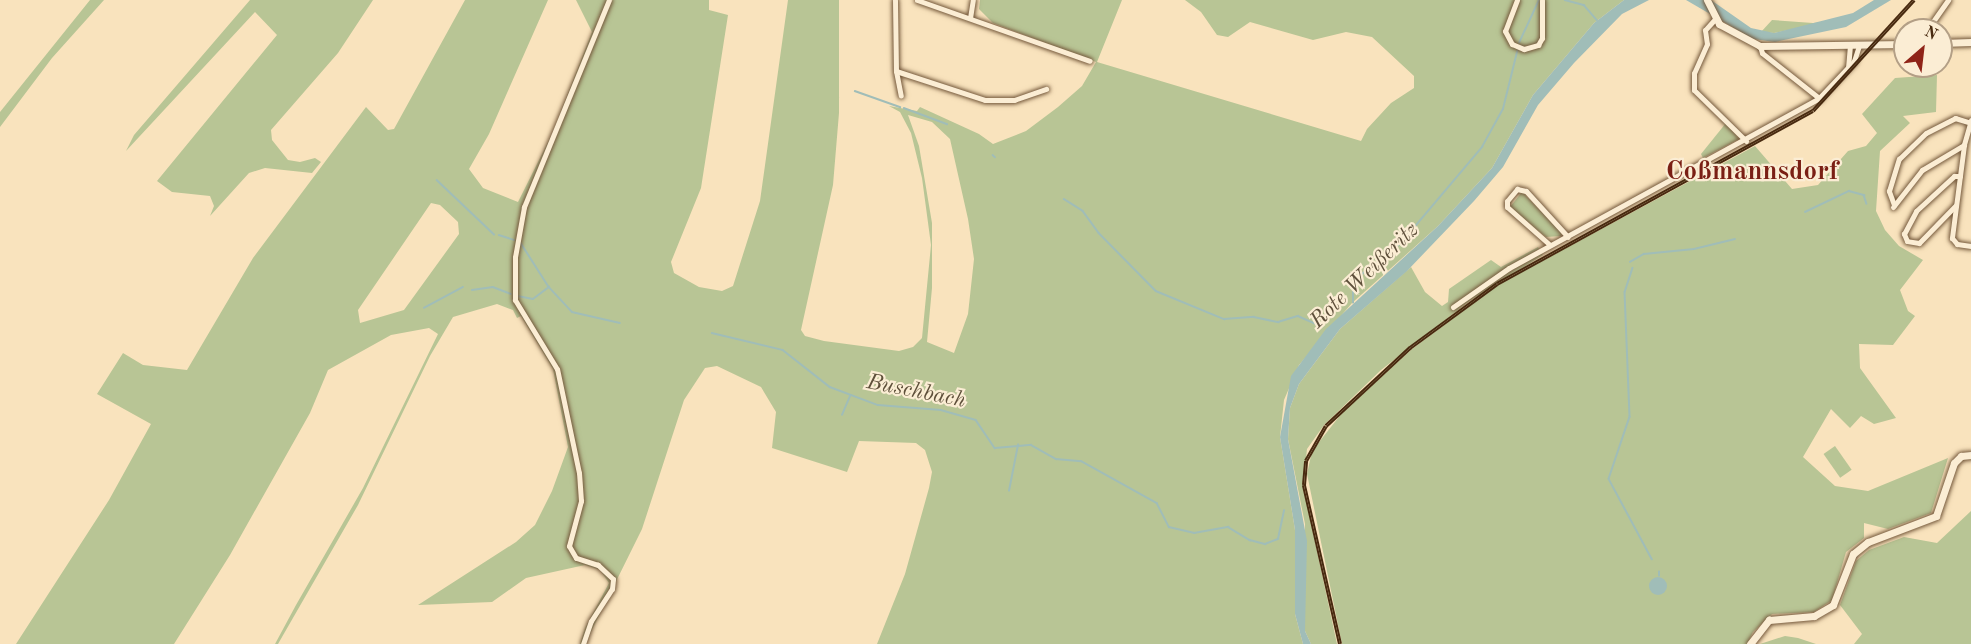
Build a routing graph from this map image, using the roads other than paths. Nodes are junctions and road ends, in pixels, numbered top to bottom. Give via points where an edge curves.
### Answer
1 (609, 0) edge
2 (895, 0) edge
3 (917, 0) edge
4 (973, 0) edge
5 (1517, 0) edge
6 (1542, 0) edge
7 (1707, 0) edge
8 (1948, 0) edge
9 (1713, 16) junction
10 (970, 18) junction
11 (1935, 18) edge
12 (1971, 42) edge
13 (1953, 43) edge
14 (1893, 45) edge
15 (1760, 46) junction
16 (1850, 46) junction
17 (1859, 46) junction
18 (1090, 61) dead end
19 (1847, 69) junction
20 (896, 71) junction
21 (1046, 89) dead end
22 (901, 96) dead end
23 (1819, 98) junction
24 (1970, 121) edge
25 (1746, 141) junction
26 (1964, 145) junction
27 (1960, 176) junction
28 (1956, 205) junction
29 (1568, 237) junction
30 (1551, 245) junction
31 (1971, 246) edge
32 (1453, 307) dead end
33 (1971, 454) edge
34 (583, 644) edge
35 (1750, 644) edge

1 - 34 street via 524,207 516,248 516,300 557,369 579,473 581,501 569,546 576,558 598,565 613,579 612,589 591,621
2 - 20 street
3 - 10 street
4 - 10 street
5 - 6 street via 1506,31 1510,41 1529,49 1542,38
7 - 9 main road
8 - 11 street
9 - 15 main road via 1734,35
9 - 25 street via 1705,30 1707,44 1694,73 1694,90
10 - 18 street
12 - 13 main road
14 - 17 main road
15 - 16 main road
15 - 23 street via 1762,53
16 - 17 main road
16 - 19 street
17 - 19 street
19 - 23 street
20 - 21 street via 985,100 1014,100
20 - 22 street
23 - 25 street
24 - 26 street
24 - 26 street via 1959,117 1926,134 1899,159 1889,191 1893,207 1922,170
25 - 29 street
26 - 27 street
27 - 28 street
27 - 28 street via 1954,176 1916,211 1904,234 1906,241 1919,243
28 - 31 street via 1953,242
29 - 30 street
29 - 30 street via 1526,191 1517,189 1507,207
30 - 32 street
33 - 35 main road via 1954,463 1936,516 1868,542 1852,554 1836,600 1827,609 1809,618 1784,616 1769,620

